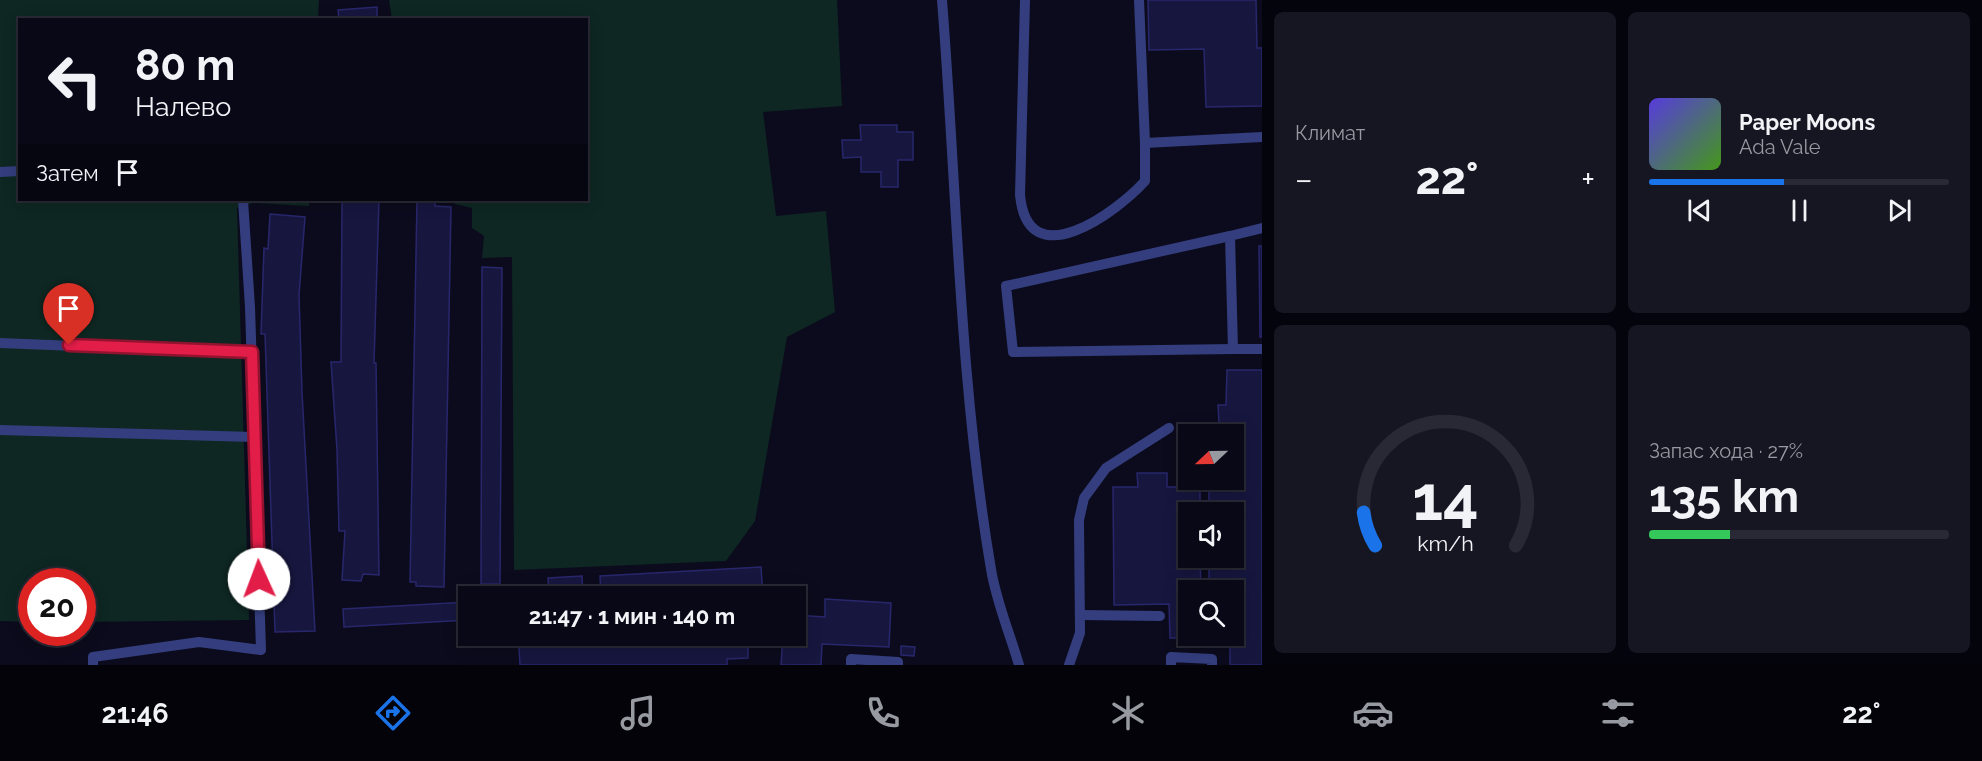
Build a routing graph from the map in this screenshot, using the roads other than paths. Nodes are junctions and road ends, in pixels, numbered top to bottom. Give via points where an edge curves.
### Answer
1 (942, 0) edge
2 (1025, 0) edge
3 (1139, 0) edge
4 (1262, 137) edge
5 (1144, 143) junction
6 (18, 171) edge
7 (0, 172) edge
8 (243, 201) edge
9 (1262, 228) edge
10 (1230, 236) junction
11 (0, 343) edge
12 (1233, 349) junction
13 (1262, 349) edge
14 (252, 352) junction
15 (1169, 428) dead end
16 (0, 430) edge
17 (254, 437) junction
18 (1080, 615) junction
19 (1160, 616) dead end
20 (93, 665) edge
21 (851, 665) edge
22 (898, 665) edge
23 (1019, 665) edge
24 (1069, 665) edge
25 (1171, 665) edge
26 (1212, 665) edge

1 - 23 lane via 973,434 991,572
2 - 5 lane via 1020,195 1026,221 1033,229 1056,236 1100,219 1145,181
3 - 5 lane
4 - 5 lane
6 - 7 lane
8 - 14 lane
9 - 10 lane
10 - 12 lane
10 - 12 lane via 1006,286 1013,352
11 - 14 lane
12 - 13 lane
14 - 17 lane
15 - 18 lane via 1106,468 1084,498 1079,520
16 - 17 lane
17 - 20 lane via 261,650 199,642 93,657
18 - 19 lane
18 - 24 lane via 1080,633
21 - 22 lane via 851,659
25 - 26 lane via 1171,657 1212,660

